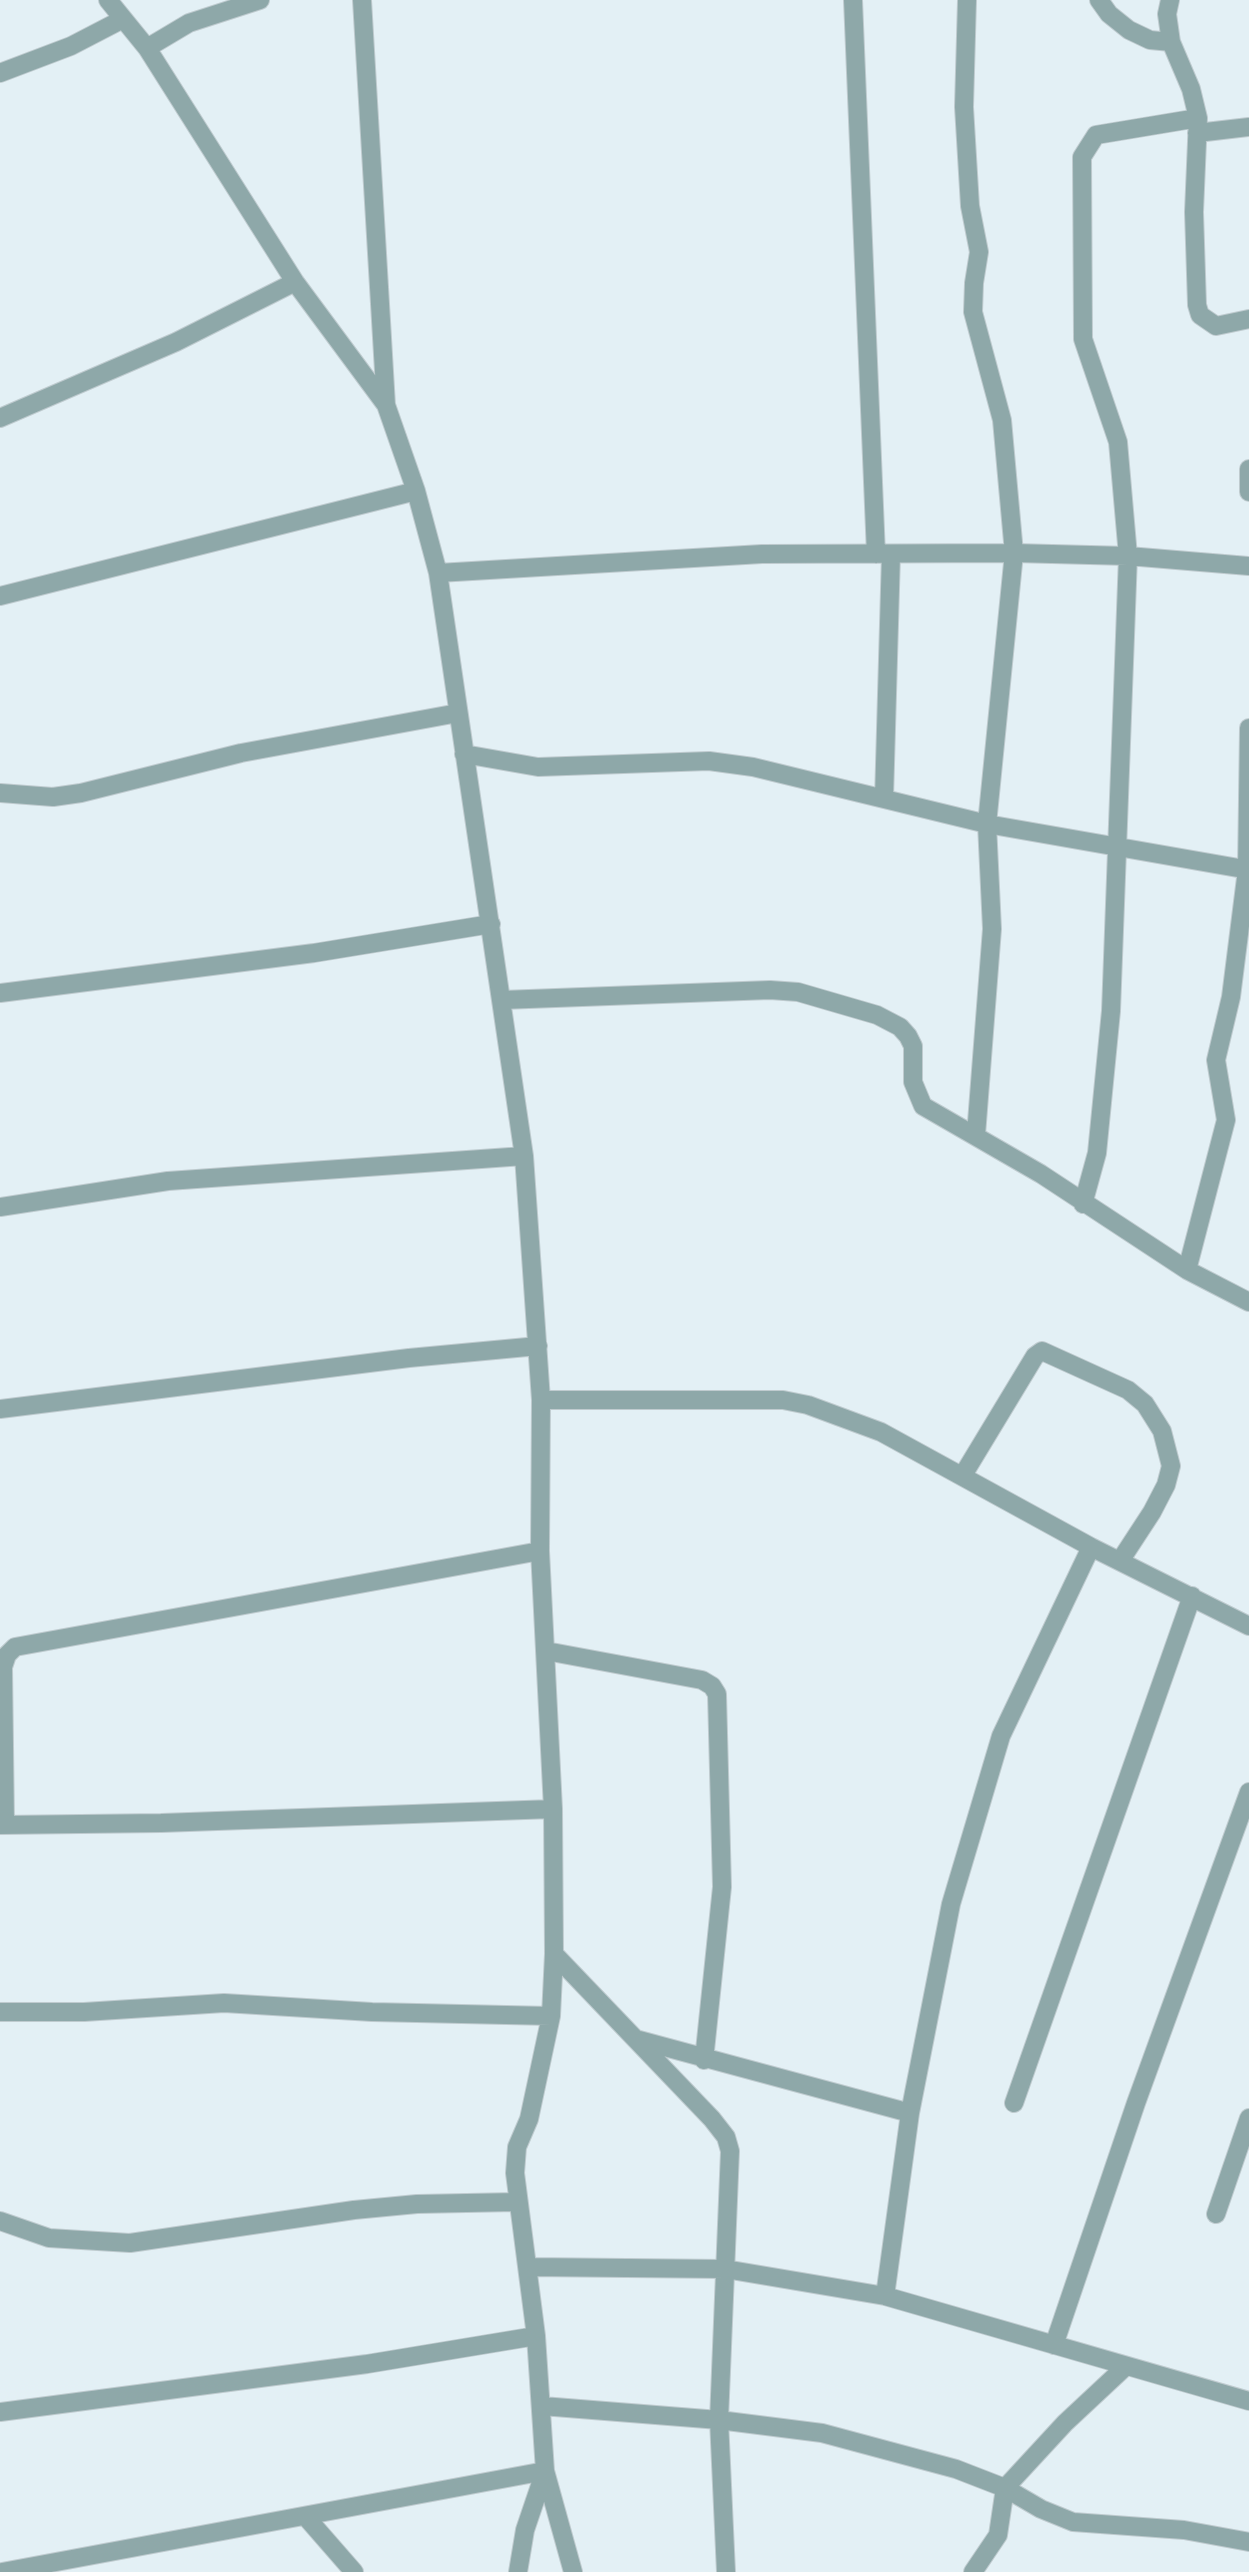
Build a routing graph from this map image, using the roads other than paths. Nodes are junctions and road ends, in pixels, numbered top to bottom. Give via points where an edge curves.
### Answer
1 (108, 0) edge
2 (260, 0) edge
3 (362, 0) edge
4 (853, 0) edge
5 (967, 0) edge
6 (1099, 0) edge
7 (1170, 0) edge
8 (122, 19) junction
9 (1171, 42) junction
10 (147, 48) junction
11 (0, 73) edge
12 (1198, 125) junction
13 (1249, 127) edge
14 (295, 282) junction
15 (1249, 319) edge
16 (386, 405) junction
17 (0, 418) edge
18 (1249, 469) edge
19 (416, 491) junction
20 (1249, 492) edge
21 (1014, 552) junction
22 (884, 554) junction
23 (1128, 556) junction
24 (1249, 566) edge
25 (438, 573) junction
26 (0, 596) edge
27 (458, 713) junction
28 (1249, 728) edge
29 (464, 754) junction
30 (0, 793) edge
31 (884, 799) junction
32 (987, 824) junction
33 (1116, 847) junction
34 (1248, 870) edge
35 (491, 924) junction
36 (0, 993) edge
37 (502, 1000) junction
38 (976, 1135) junction
39 (524, 1156) junction
40 (1083, 1203) junction
41 (0, 1207) edge
42 (1187, 1270) junction
43 (1249, 1302) edge
44 (538, 1346) junction
45 (541, 1400) junction
46 (0, 1409) edge
47 (963, 1475) junction
48 (1091, 1547) junction
49 (540, 1551) junction
50 (1120, 1561) junction
51 (1192, 1596) junction
52 (1249, 1626) edge
53 (545, 1651) junction
54 (1249, 1792) edge
55 (552, 1809) junction
56 (3, 1824) edge
57 (554, 1954) junction
58 (0, 2012) edge
59 (551, 2016) junction
60 (639, 2040) junction
61 (705, 2060) junction
62 (1014, 2103) dead end
63 (910, 2113) junction
64 (1249, 2118) edge
65 (516, 2202) junction
66 (1216, 2214) dead end
67 (0, 2221) edge
68 (528, 2267) junction
69 (725, 2269) junction
70 (884, 2296) junction
71 (536, 2336) junction
72 (1054, 2345) junction
73 (1125, 2367) junction
74 (1249, 2401) edge
75 (542, 2406) junction
76 (0, 2412) edge
77 (719, 2420) junction
78 (545, 2471) junction
79 (1005, 2488) junction
80 (306, 2517) junction
81 (1249, 2542) edge
82 (2, 2572) edge
83 (354, 2572) edge
84 (518, 2572) edge
85 (573, 2572) edge
86 (726, 2572) edge
87 (973, 2572) edge

1 - 8 street
2 - 10 street via 189,23
3 - 16 street
4 - 22 street
5 - 21 street via 964,107 970,206 979,237 973,312 1002,420
6 - 9 street via 1129,30 1150,40
7 - 9 street
8 - 10 street
8 - 11 street via 71,46
9 - 12 street via 1191,89
10 - 14 street
12 - 13 street
12 - 15 street via 1194,212 1200,315 1216,326
12 - 23 street via 1096,135 1082,157 1083,338 1118,442
14 - 16 street
14 - 17 street via 176,341
16 - 19 street
18 - 20 street
19 - 25 street
19 - 26 street
21 - 22 street
21 - 23 street
21 - 32 street
22 - 25 street via 762,554
22 - 31 street
23 - 24 street
23 - 33 street
25 - 27 street
27 - 29 street
27 - 30 street via 241,753 81,793 53,797
28 - 34 street
29 - 31 street via 538,767 709,761 754,767
29 - 35 street
31 - 32 street
32 - 33 street
32 - 38 street via 992,929
33 - 34 street
33 - 40 street via 1103,1099 1097,1153
34 - 42 street via 1231,997 1216,1060 1226,1120
35 - 36 street via 301,955
35 - 37 street
37 - 38 street via 770,990 853,1006 900,1027 913,1046 913,1082 923,1107
37 - 39 street
38 - 40 street
39 - 41 street via 168,1181
39 - 44 street
40 - 42 street
42 - 43 street
44 - 45 street
44 - 46 street
45 - 47 street via 783,1400 881,1432
45 - 49 street
47 - 48 street
47 - 50 street via 1042,1351 1128,1390 1145,1404 1162,1431 1171,1466 1152,1512
48 - 50 street
48 - 63 street via 1002,1736 979,1804 951,1904
49 - 53 street
49 - 56 street via 15,1647 4,1667
50 - 51 street
51 - 52 street
51 - 62 street
53 - 55 street
53 - 61 street via 702,1680 717,1694 722,1887
54 - 72 street
55 - 56 street
55 - 57 street
57 - 59 street
57 - 60 street
58 - 59 street via 224,2003
59 - 65 street via 529,2119 517,2147
60 - 61 street
60 - 69 street via 726,2137 731,2164
61 - 63 street
63 - 70 street
64 - 66 street
65 - 67 street via 354,2210 130,2242 49,2238
65 - 68 street
68 - 69 street
68 - 71 street
69 - 70 street
69 - 77 street
70 - 72 street
71 - 75 street
71 - 76 street via 367,2364
72 - 73 street
73 - 74 street
73 - 79 street
75 - 77 street
75 - 78 street
77 - 79 street via 855,2440
77 - 86 street
78 - 80 street
78 - 84 street via 525,2530
78 - 85 street
79 - 81 street via 1073,2522 1184,2530
79 - 87 street via 998,2535
80 - 82 street
80 - 83 street

